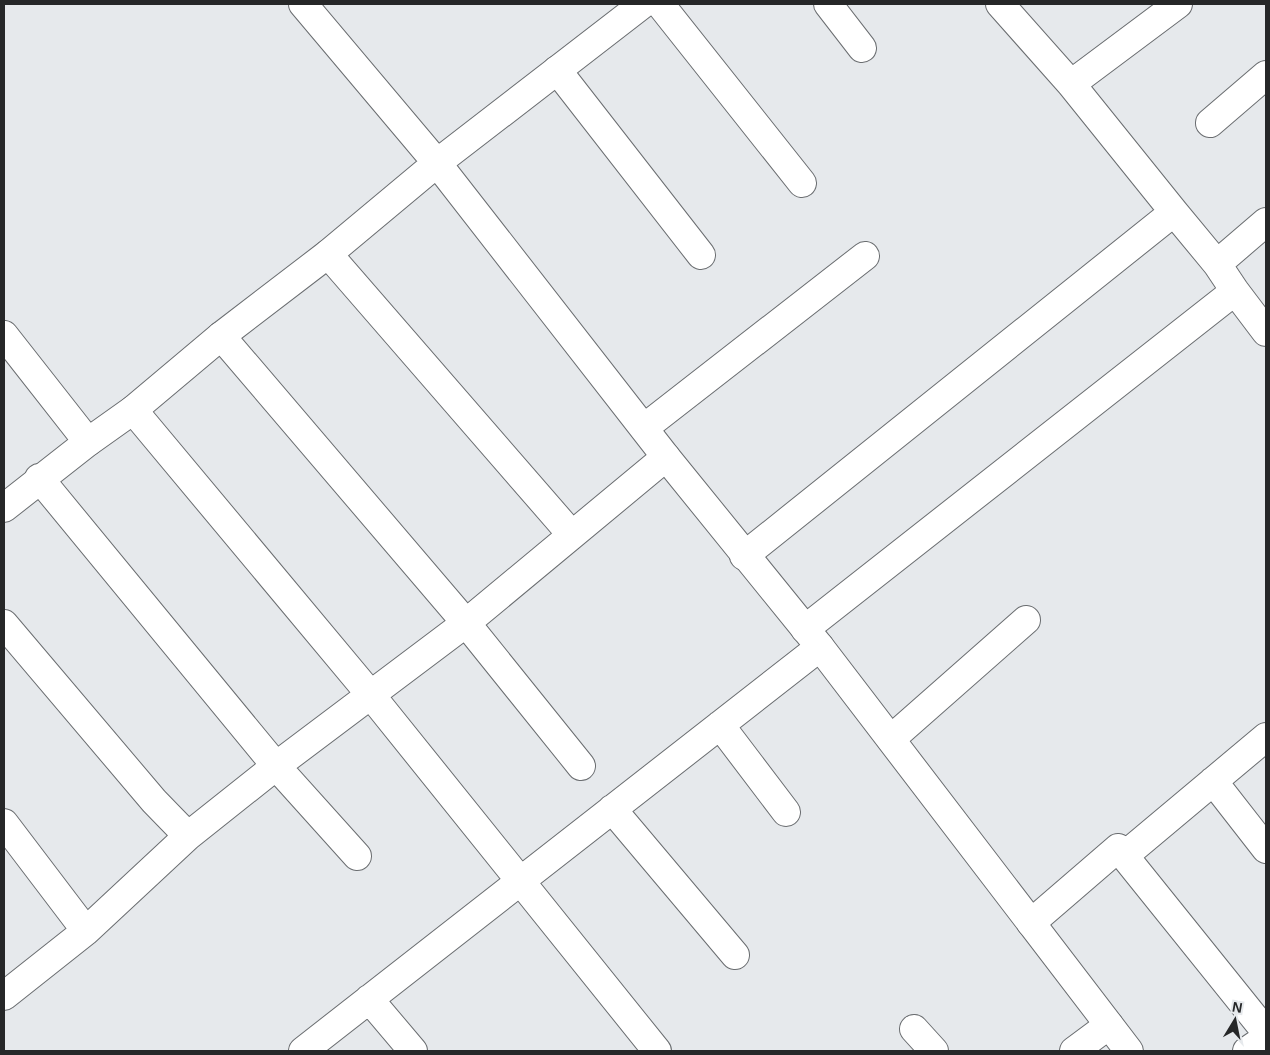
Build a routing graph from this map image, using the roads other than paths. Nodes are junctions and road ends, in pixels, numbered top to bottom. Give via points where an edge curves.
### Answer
1 (304, 4) edge
2 (643, 4) edge
3 (660, 4) edge
4 (828, 4) edge
5 (1000, 4) edge
6 (1178, 4) edge
7 (862, 48) dead end
8 (557, 70) junction
9 (1266, 75) edge
10 (1071, 84) junction
11 (1210, 123) dead end
12 (437, 163) junction
13 (802, 183) dead end
14 (1174, 212) junction
15 (1266, 222) edge
16 (328, 254) junction
17 (701, 255) dead end
18 (865, 256) dead end
19 (1217, 264) junction
20 (1235, 292) junction
21 (1266, 332) edge
22 (4, 335) edge
23 (221, 336) junction
24 (133, 410) junction
25 (644, 428) junction
26 (88, 442) junction
27 (666, 457) junction
28 (39, 478) junction
29 (4, 508) edge
30 (572, 535) junction
31 (744, 556) junction
32 (1026, 620) dead end
33 (466, 623) junction
34 (4, 624) edge
35 (813, 638) junction
36 (370, 694) junction
37 (720, 726) junction
38 (1266, 737) edge
39 (891, 739) junction
40 (276, 766) junction
41 (581, 766) dead end
42 (1213, 781) junction
43 (612, 809) junction
44 (786, 812) dead end
45 (4, 823) edge
46 (188, 836) junction
47 (1266, 849) edge
48 (356, 856) dead end
49 (1124, 856) junction
50 (521, 880) junction
51 (1031, 924) junction
52 (86, 931) junction
53 (736, 955) dead end
54 (4, 996) edge
55 (369, 999) junction
56 (1109, 1024) junction
57 (914, 1029) dead end
58 (1266, 1032) edge
59 (1266, 1038) edge
60 (303, 1051) edge
61 (413, 1051) edge
62 (657, 1051) edge
63 (934, 1051) edge
64 (1074, 1051) edge
65 (1129, 1051) edge
66 (1247, 1051) edge

1 - 12 street
2 - 8 street
3 - 13 street
4 - 7 street
5 - 10 street
6 - 10 street
8 - 12 street
8 - 17 street
9 - 11 street
10 - 14 street
12 - 16 street
12 - 25 street
14 - 19 street
14 - 31 street
15 - 19 street
16 - 23 street
16 - 30 street
18 - 25 street
19 - 20 street
20 - 21 street
20 - 35 street
22 - 26 street
23 - 24 street
23 - 33 street
24 - 26 street
24 - 36 street
25 - 27 street
26 - 28 street
27 - 30 street
27 - 31 street
28 - 29 street
28 - 40 street
30 - 33 street
31 - 35 street
32 - 39 street
33 - 36 street
33 - 41 street
34 - 46 street via 154,801
35 - 37 street
35 - 39 street
36 - 40 street
36 - 50 street
37 - 43 street
37 - 44 street
38 - 42 street
39 - 51 street
40 - 46 street
40 - 48 street
42 - 47 street
42 - 49 street
43 - 50 street
43 - 53 street
45 - 52 street
46 - 52 street
49 - 51 street via 1118,848
49 - 58 street
50 - 55 street
50 - 62 street
51 - 56 street
52 - 54 street
55 - 60 street
55 - 61 street
56 - 64 street
56 - 65 street
57 - 63 street
59 - 66 street

